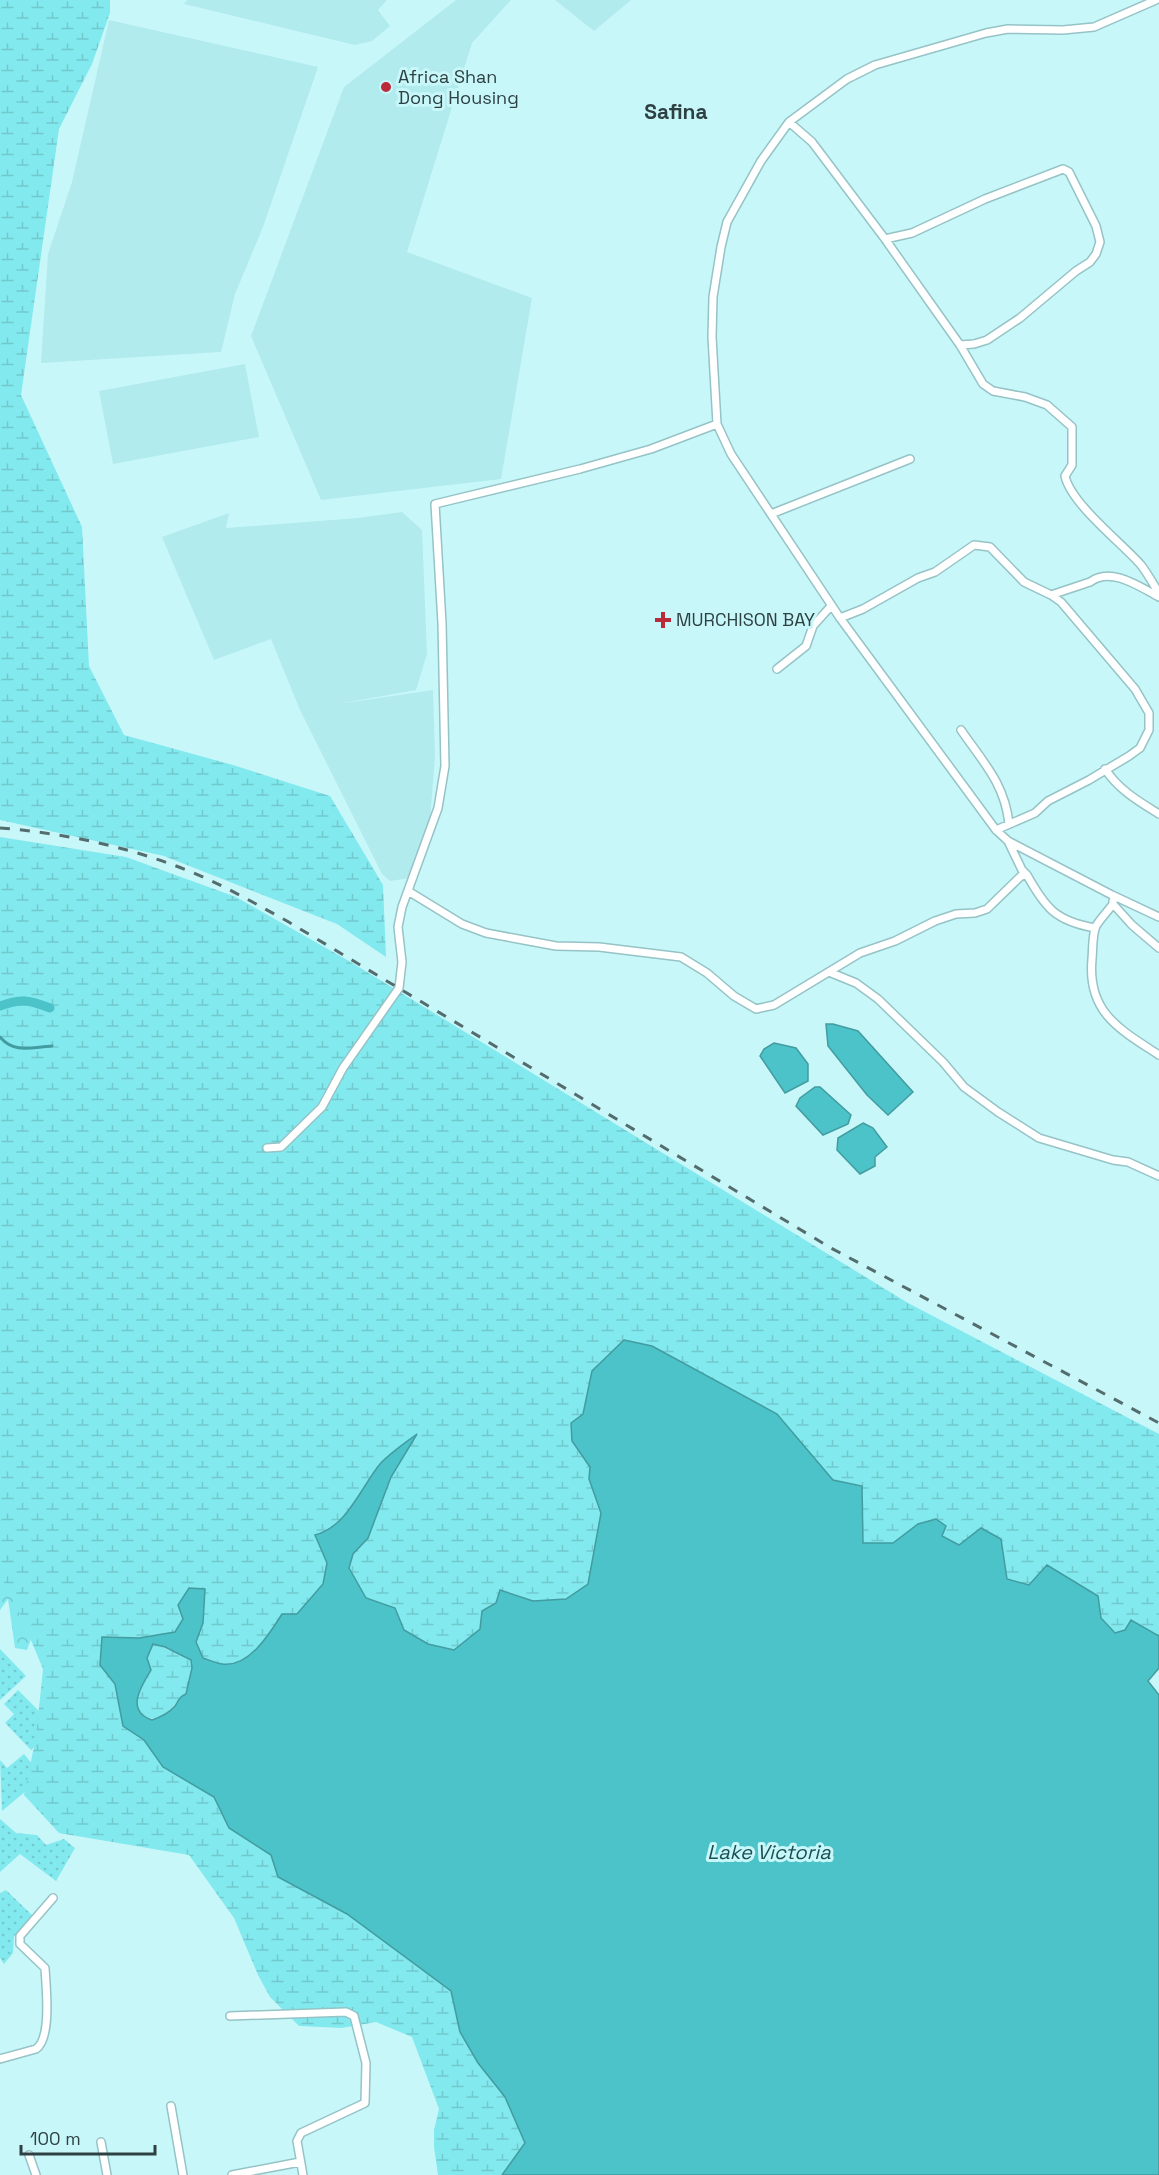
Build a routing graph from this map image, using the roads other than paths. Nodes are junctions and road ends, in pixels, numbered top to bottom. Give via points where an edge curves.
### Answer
1 (1156, 0) edge
2 (789, 122) junction
3 (885, 239) junction
4 (960, 345) junction
5 (717, 424) junction
6 (910, 459) dead end
7 (771, 514) junction
8 (1051, 595) junction
9 (1159, 595) edge
10 (831, 606) junction
11 (840, 618) junction
12 (777, 669) dead end
13 (961, 730) dead end
14 (1105, 769) junction
15 (1159, 814) edge
16 (1009, 824) junction
17 (996, 830) junction
18 (1008, 841) junction
19 (1027, 875) junction
20 (408, 891) junction
21 (1112, 895) junction
22 (1113, 904) junction
23 (1159, 916) edge
24 (1095, 928) junction
25 (1157, 945) edge
26 (829, 972) junction
27 (1159, 1055) edge
28 (267, 1148) dead end
29 (1159, 1176) edge
30 (53, 1898) dead end
31 (230, 2016) dead end
32 (0, 2059) edge
33 (171, 2106) dead end
34 (101, 2142) dead end
35 (29, 2155) dead end
36 (300, 2162) junction
37 (36, 2175) edge
38 (107, 2175) edge
39 (183, 2175) edge
40 (232, 2175) edge
41 (303, 2175) edge

1 - 2 street via 1094,27 986,33 875,65 847,79
2 - 3 street via 812,142
2 - 5 street via 761,161 727,222 721,247 712,337
3 - 4 street
3 - 4 street via 912,233 1063,169 1069,172 1096,226 1100,242 1096,254 1020,318 987,340
4 - 9 street via 986,388 1047,405 1072,427 1072,465 1065,476 1068,487 1140,564
5 - 7 street via 734,462
5 - 20 street via 651,449 435,504 445,766 438,808
6 - 7 street
7 - 10 street
8 - 9 street via 1095,578 1118,576
8 - 11 street via 1024,582 990,547 974,545 936,572
8 - 14 street via 1125,675 1149,713 1149,730 1140,748
10 - 11 street
10 - 12 street via 813,626 806,646
11 - 17 street
13 - 16 street via 999,785 1007,804
14 - 15 street via 1115,784
14 - 16 street via 1048,801 1035,813
16 - 17 street
17 - 18 street
18 - 19 street
18 - 21 street
19 - 24 street via 1051,910 1074,924
19 - 26 street via 987,909 936,921 860,953
20 - 26 street via 462,924 486,933 556,946 681,957 756,1009 774,1005
20 - 28 street via 398,927 402,962 399,988 343,1068 322,1107 281,1147
21 - 22 street
21 - 23 street
22 - 24 street
22 - 25 street
24 - 27 street via 1091,980 1096,1000 1108,1017
26 - 29 street via 856,983 878,999 964,1087 1038,1138 1128,1162
30 - 32 street via 19,1940 45,1968 46,2035 36,2049
31 - 36 street via 346,2012 354,2016 366,2063 365,2103 301,2133 297,2141
33 - 39 street
34 - 38 street
35 - 37 street
36 - 40 street
36 - 41 street

